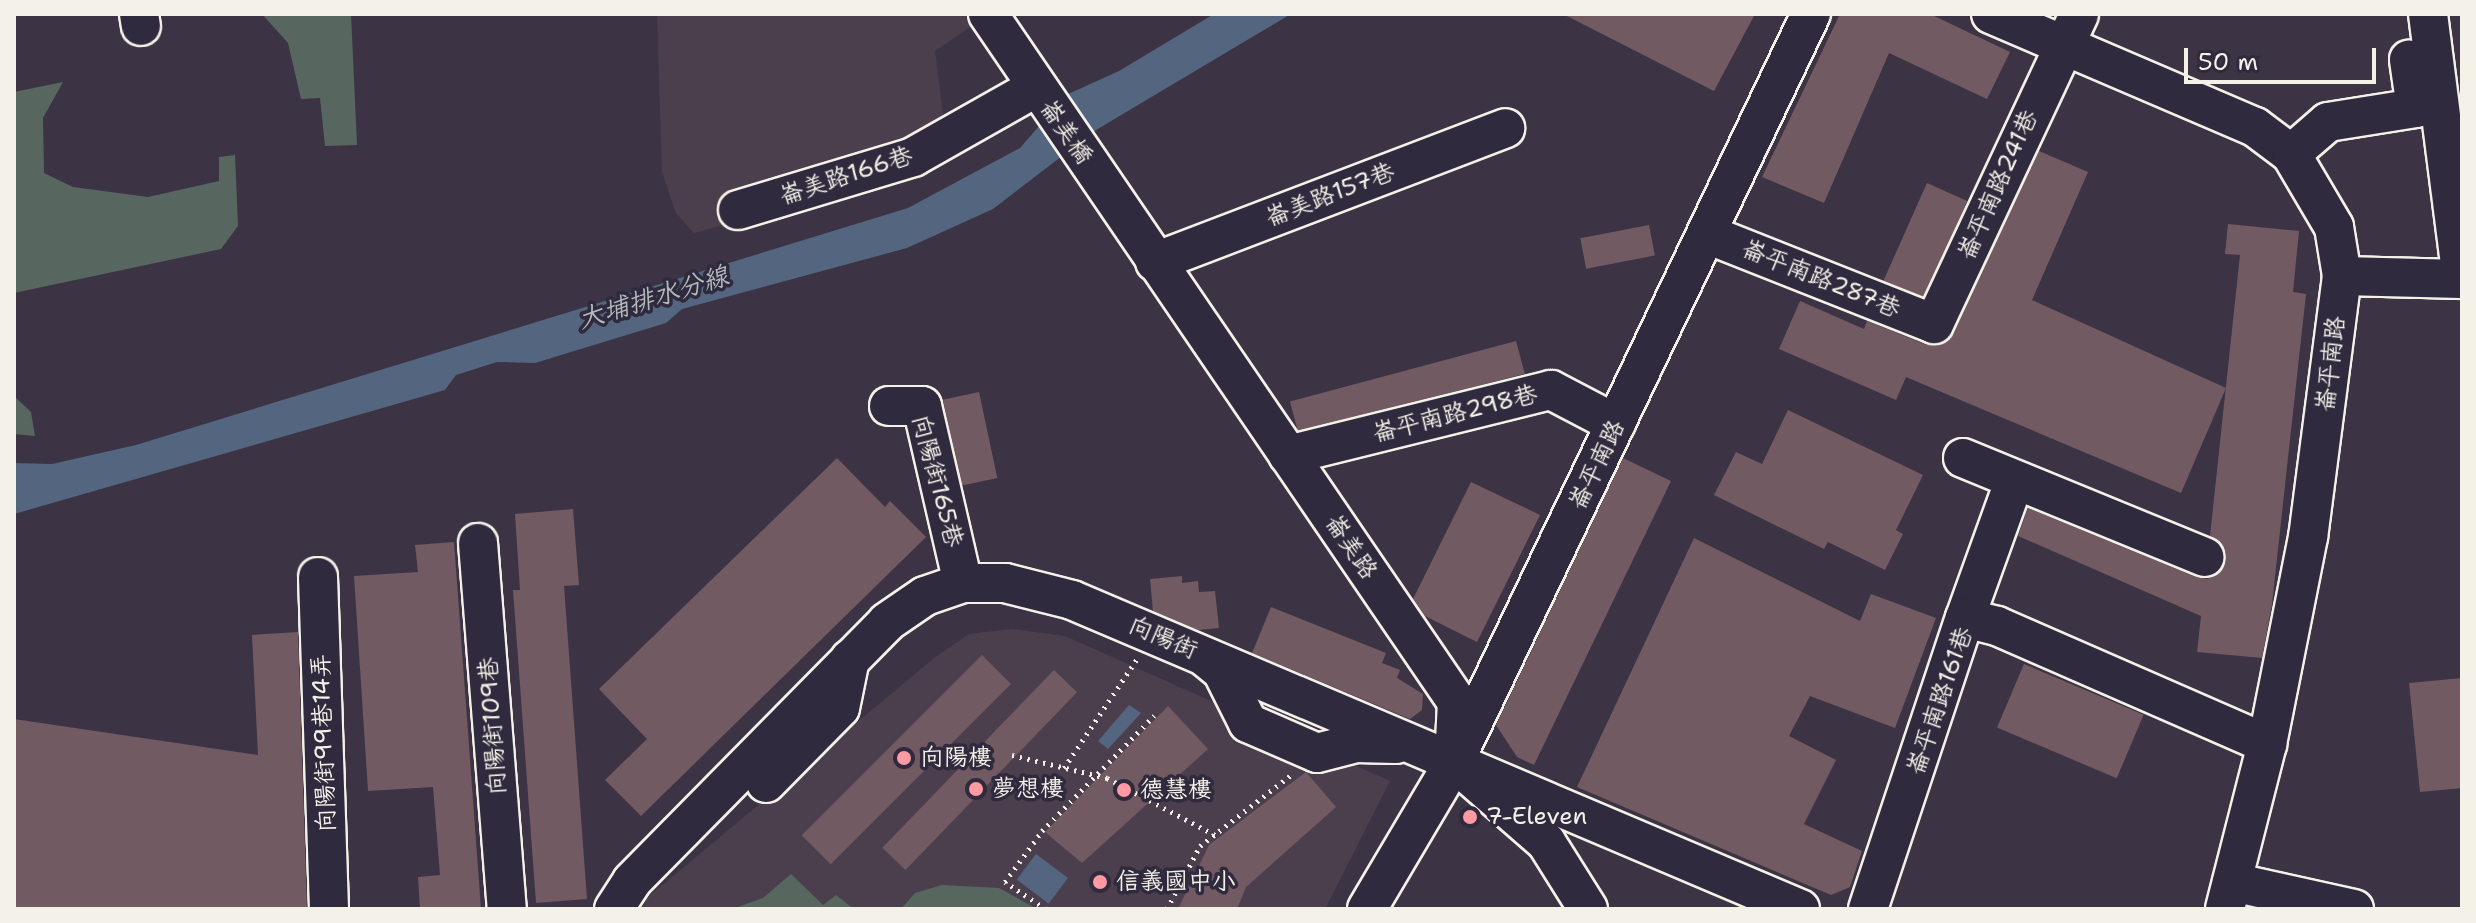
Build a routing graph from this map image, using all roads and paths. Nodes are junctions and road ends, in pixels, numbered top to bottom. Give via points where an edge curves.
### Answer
1 (988, 14) edge
2 (1811, 14) edge
3 (1991, 14) edge
4 (2402, 14) edge
5 (2428, 14) edge
6 (2070, 30) edge
7 (1035, 88) junction
8 (1505, 128) dead end
9 (2291, 154) junction
10 (1096, 177) joint
11 (738, 210) dead end
12 (1707, 234) junction
13 (1155, 262) junction
14 (2342, 276) junction
15 (2462, 279) edge
16 (1934, 324) joint
17 (889, 406) dead end
18 (1616, 424) junction
19 (1288, 455) junction
20 (1963, 458) dead end
21 (2014, 482) junction
22 (478, 543) dead end
23 (2204, 557) dead end
24 (318, 577) dead end
25 (963, 583) junction
26 (1965, 618) junction
27 (1134, 665) dead end
28 (1154, 716) dead end
29 (2267, 744) junction
30 (1012, 755) dead end
31 (1454, 762) junction
32 (1064, 768) junction
33 (1291, 775) dead end
34 (1103, 778) junction
35 (1215, 835) junction
36 (2229, 896) edge
37 (329, 909) edge
38 (507, 909) edge
39 (614, 909) edge
40 (1046, 909) edge
41 (1167, 909) edge
42 (1367, 909) edge
43 (1588, 909) edge
44 (1800, 909) edge
45 (1868, 909) edge
46 (2354, 909) edge

1 - 7 street
2 - 12 street, 崙平南路
3 - 6 street, 崙平南路
4 - 9 street via 2416,108 2328,122
5 - 15 street
6 - 9 street, 崙平南路 via 2255,127
6 - 16 street, 崙平南路241巷
7 - 10 street, 崙美橋
7 - 11 street, 崙美路166巷 via 913,157
8 - 13 street, 崙美路157巷
9 - 14 street, 崙平南路 via 2334,227
10 - 13 street, 崙美路
12 - 16 street, 崙平南路287巷
12 - 18 street, 崙平南路
13 - 19 street, 崙美路
14 - 15 street
14 - 29 street, 崙平南路 via 2308,537
17 - 25 street, 向陽街165巷 via 922,406
18 - 19 street, 崙平南路298巷 via 1551,390
18 - 31 street, 崙平南路
19 - 31 street, 崙美路 via 1457,702
20 - 21 street
21 - 23 street
21 - 26 street
22 - 38 street, 向陽街109巷
24 - 37 street, 向陽街99巷14弄
25 - 31 street, 向陽街 via 1005,583 1072,600
25 - 39 street, 向陽街 via 925,596 887,622 632,881
26 - 29 street, 崙平南路161巷 via 1997,626
26 - 45 street, 崙平南路161巷
27 - 32 path
28 - 34 path
29 - 36 street, 崙平南路
30 - 32 path
31 - 42 street, 崙平南路
31 - 43 street via 1546,842
31 - 44 street, 向陽街
32 - 34 path
33 - 35 path
34 - 35 path
34 - 40 path via 1042,831 1005,882
35 - 41 path via 1200,846
36 - 46 street

